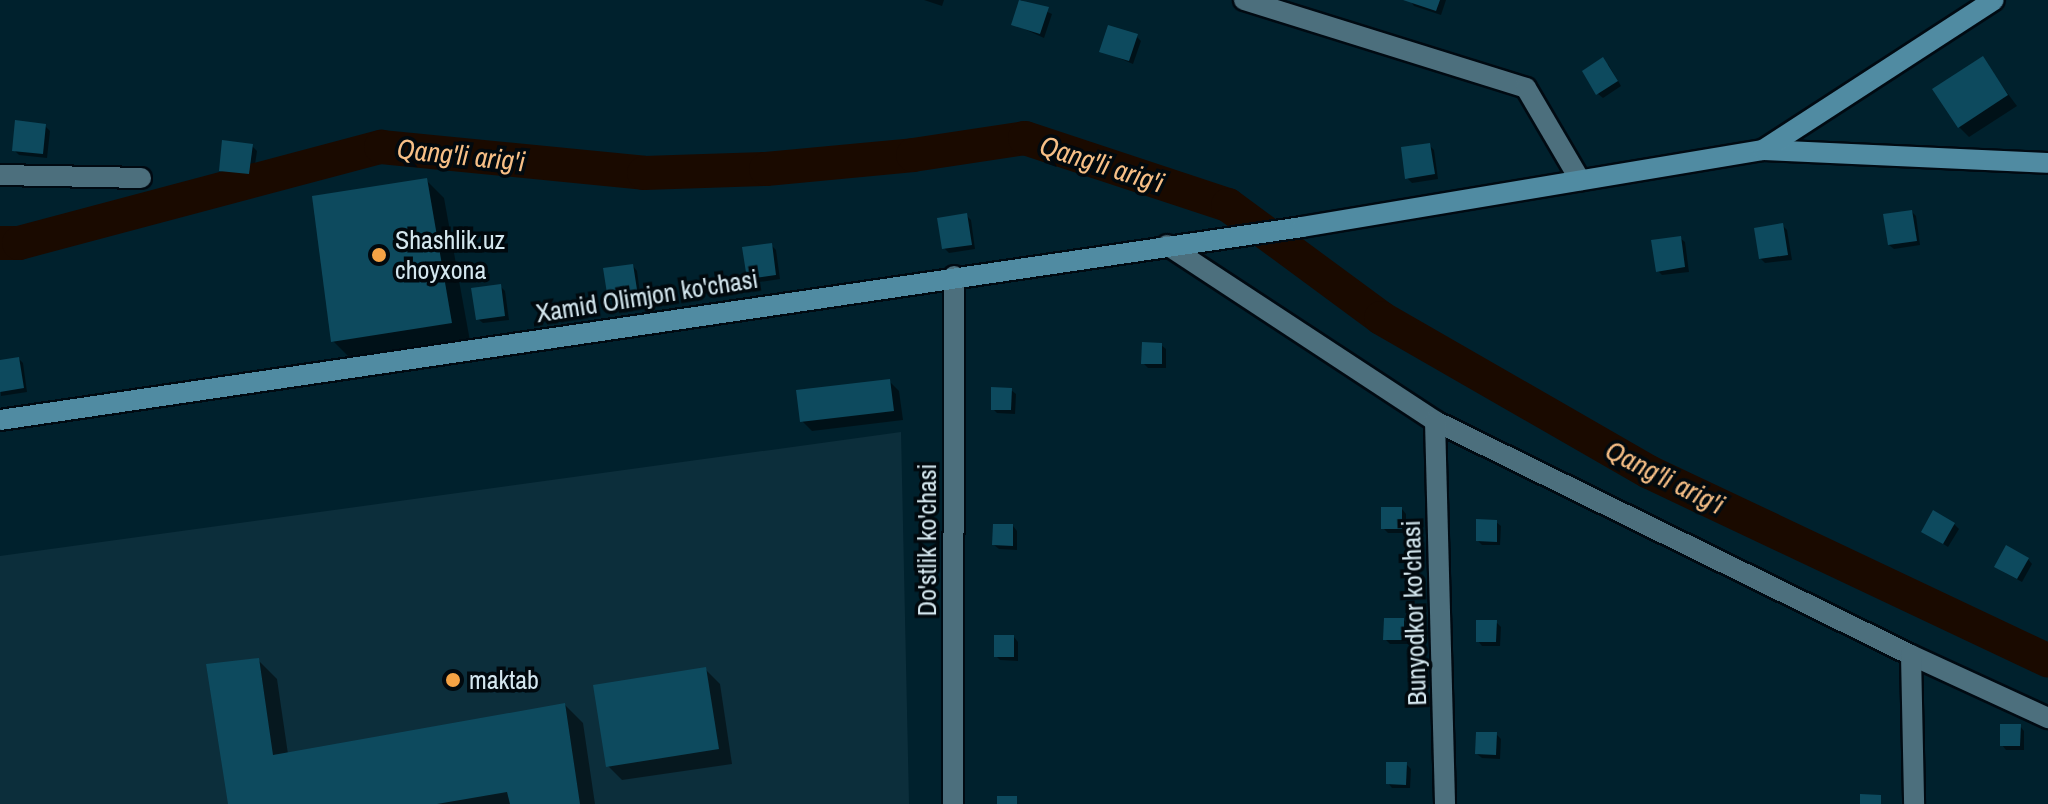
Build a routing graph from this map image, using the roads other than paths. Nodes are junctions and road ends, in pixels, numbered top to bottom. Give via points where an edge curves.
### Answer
1 (1244, 0) edge
2 (1992, 1) edge
3 (1763, 150) junction
4 (2048, 163) edge
5 (0, 175) edge
6 (141, 178) dead end
7 (1580, 180) junction
8 (1167, 245) junction
9 (954, 276) junction
10 (0, 420) edge
11 (1435, 421) junction
12 (1911, 655) junction
13 (2048, 718) edge
14 (953, 804) edge
15 (1445, 804) edge
16 (1914, 804) edge

1 - 7 street via 1526,88
2 - 3 main road
3 - 4 main road
3 - 7 main road
5 - 6 street
7 - 8 main road, Xamid Olimjon ko'chasi
8 - 9 main road, Xamid Olimjon ko'chasi
8 - 11 street
9 - 10 main road, Xamid Olimjon ko'chasi
9 - 14 street, Do'stlik ko'chasi
11 - 12 street
11 - 15 street, Bunyodkor ko'chasi
12 - 13 street
12 - 16 street

